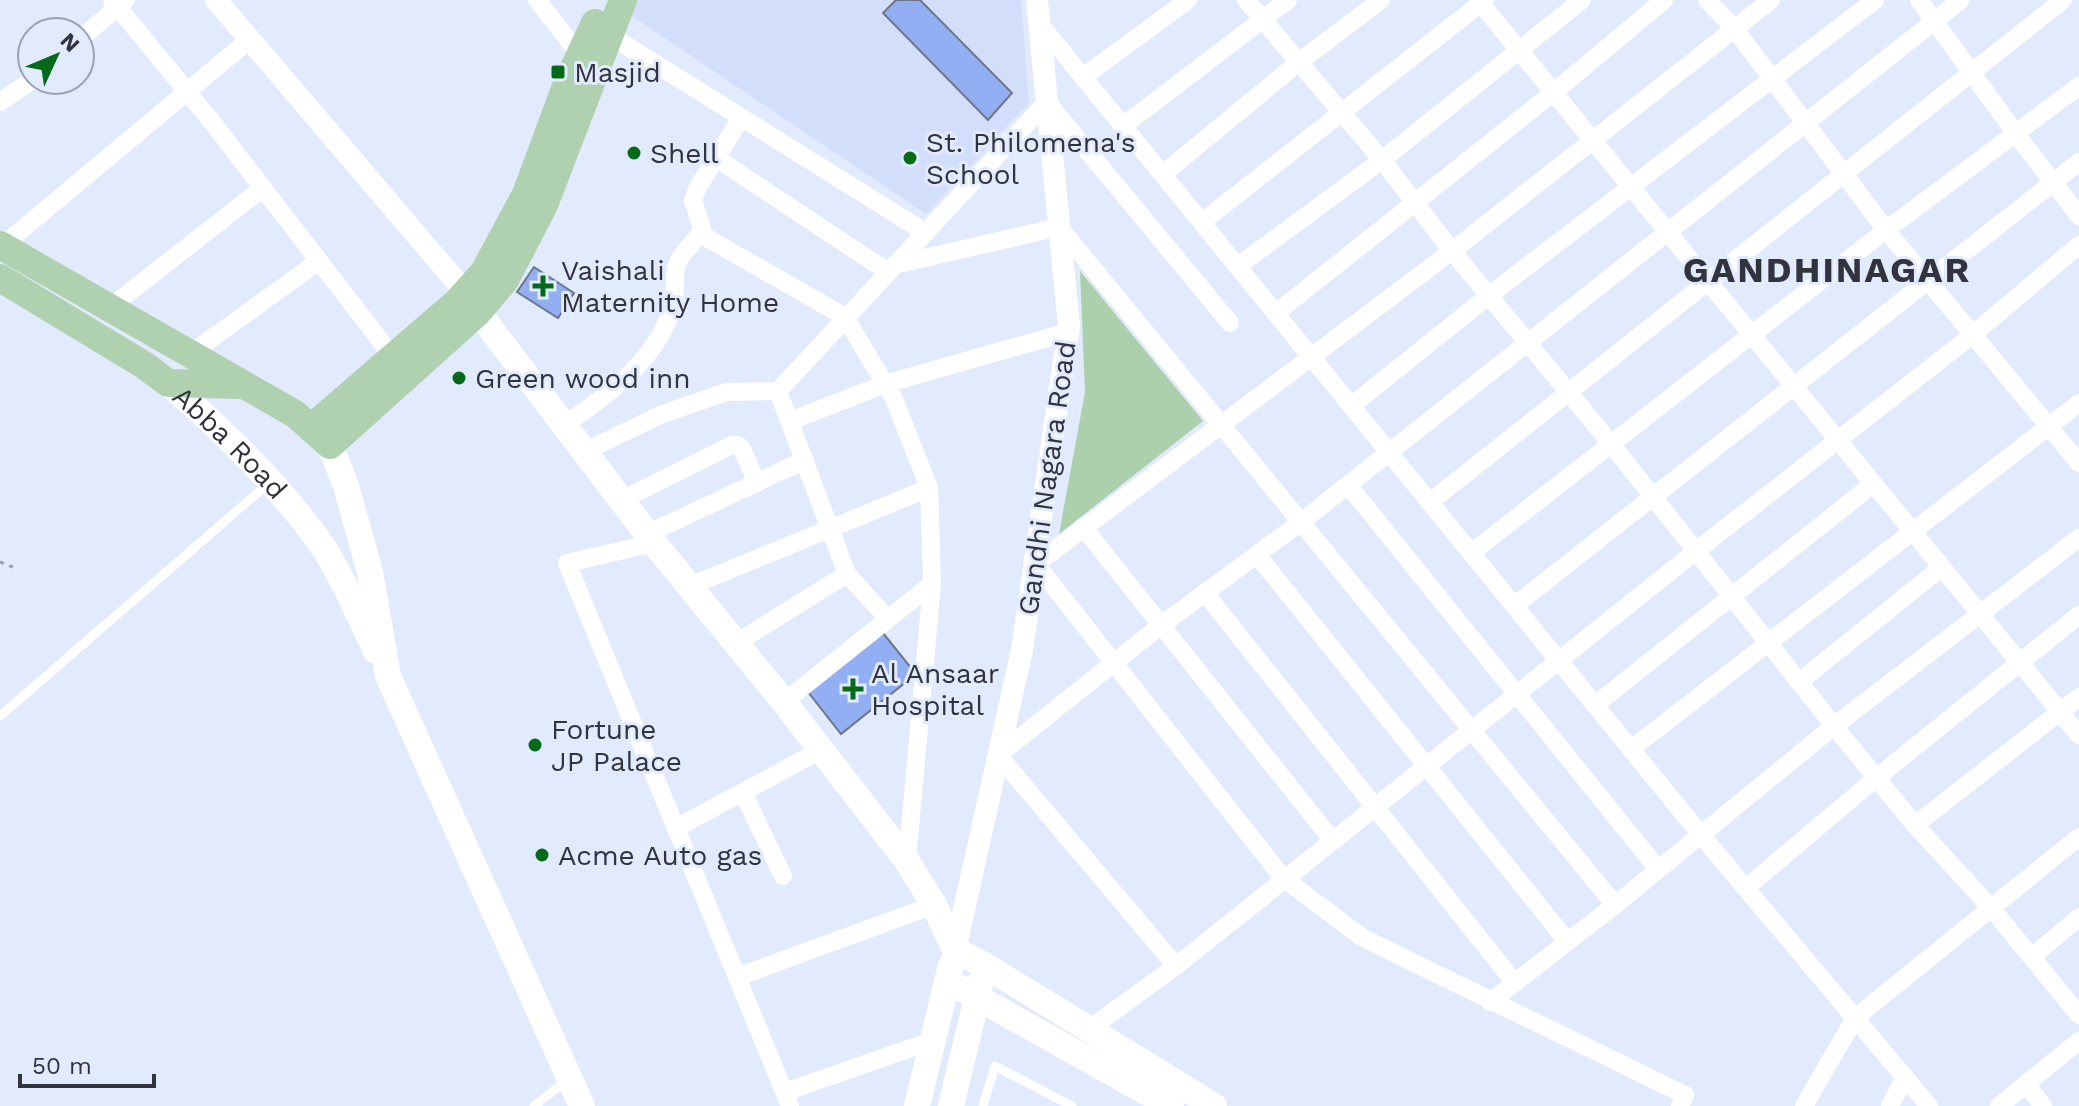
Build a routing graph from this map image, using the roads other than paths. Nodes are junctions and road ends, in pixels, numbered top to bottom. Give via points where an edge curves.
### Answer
1 (216, 0) edge
2 (537, 0) edge
3 (623, 0) edge
4 (1037, 0) edge
5 (1188, 0) edge
6 (1246, 0) edge
7 (1288, 0) edge
8 (1381, 0) edge
9 (1582, 0) edge
10 (1664, 0) edge
11 (1707, 0) edge
12 (1771, 0) edge
13 (1875, 0) edge
14 (1919, 0) edge
15 (1961, 0) edge
16 (2063, 0) edge
17 (1481, 1) edge
18 (118, 2) edge
19 (1262, 19) junction
20 (603, 20) edge
21 (96, 23) edge
22 (1039, 23) junction
23 (1934, 23) junction
24 (1734, 28) junction
25 (249, 40) junction
26 (1519, 50) junction
27 (580, 55) junction
28 (1299, 62) junction
29 (1971, 74) junction
30 (1083, 77) junction
31 (1773, 79) junction
32 (2079, 86) edge
33 (188, 92) junction
34 (1554, 92) junction
35 (1047, 102) junction
36 (1341, 112) junction
37 (741, 118) junction
38 (1806, 124) junction
39 (1123, 126) junction
40 (2016, 134) junction
41 (1593, 139) junction
42 (716, 158) junction
43 (1382, 160) junction
44 (2079, 162) edge
45 (1843, 173) junction
46 (1163, 174) junction
47 (2053, 183) junction
48 (1631, 187) junction
49 (263, 188) junction
50 (1414, 202) junction
51 (2079, 216) edge
52 (1202, 222) junction
53 (1059, 227) junction
54 (1886, 230) junction
55 (1668, 232) junction
56 (926, 233) junction
57 (700, 234) junction
58 (2079, 245) edge
59 (1, 246) edge
60 (1452, 251) junction
61 (319, 261) junction
62 (1238, 266) junction
63 (891, 269) junction
64 (0, 278) edge
65 (1709, 282) junction
66 (1928, 282) junction
67 (1489, 296) junction
68 (472, 303) junction
69 (109, 308) junction
70 (1276, 313) junction
71 (845, 317) junction
72 (1230, 323) dead end
73 (1068, 332) junction
74 (1753, 336) junction
75 (1971, 336) junction
76 (1528, 343) junction
77 (190, 354) junction
78 (1311, 356) junction
79 (393, 357) junction
80 (168, 383) junction
81 (885, 384) junction
82 (1794, 385) junction
83 (245, 386) junction
84 (778, 391) junction
85 (1569, 393) junction
86 (2079, 403) edge
87 (1351, 406) junction
88 (790, 421) junction
89 (1221, 424) junction
90 (564, 425) junction
91 (2049, 427) junction
92 (321, 436) junction
93 (1838, 440) junction
94 (1612, 445) junction
95 (584, 452) junction
96 (1389, 453) junction
97 (805, 460) junction
98 (2079, 463) edge
99 (269, 483) junction
100 (757, 483) junction
101 (1873, 484) junction
102 (1348, 485) junction
103 (929, 488) junction
104 (1653, 497) junction
105 (621, 500) junction
106 (1430, 502) junction
107 (1301, 522) junction
108 (1083, 527) junction
109 (830, 529) junction
110 (1912, 531) junction
111 (2079, 538) edge
112 (651, 539) junction
113 (1696, 551) junction
114 (1471, 553) junction
115 (1257, 555) junction
116 (1036, 564) junction
117 (1942, 567) junction
118 (847, 574) junction
119 (932, 584) junction
120 (690, 586) junction
121 (1205, 593) junction
122 (1733, 598) junction
123 (1514, 606) junction
124 (1980, 614) junction
125 (2079, 615) edge
126 (888, 619) junction
127 (1160, 626) junction
128 (736, 643) junction
129 (1769, 644) junction
130 (1559, 661) junction
131 (1114, 663) junction
132 (2020, 663) junction
133 (388, 676) junction
134 (1799, 682) junction
135 (1518, 693) junction
136 (2079, 697) edge
137 (784, 702) junction
138 (1595, 705) junction
139 (2060, 713) junction
140 (0, 716) edge
141 (1834, 726) junction
142 (1472, 730) junction
143 (2079, 735) edge
144 (1631, 749) junction
145 (821, 750) junction
146 (998, 755) junction
147 (1427, 766) junction
148 (1876, 778) junction
149 (743, 793) junction
150 (1375, 807) junction
151 (1915, 825) junction
152 (676, 828) junction
153 (1701, 835) junction
154 (2079, 837) edge
155 (1333, 841) junction
156 (907, 861) junction
157 (1658, 869) junction
158 (783, 876) dead end
159 (1283, 878) junction
160 (1746, 888) junction
161 (934, 905) junction
162 (1615, 905) junction
163 (1992, 909) junction
164 (2079, 917) edge
165 (1567, 941) junction
166 (955, 950) junction
167 (2032, 957) junction
168 (986, 966) junction
169 (1176, 966) junction
170 (737, 977) junction
171 (948, 981) junction
172 (1514, 982) junction
173 (975, 997) junction
174 (1490, 1002) junction
175 (2079, 1015) edge
176 (1855, 1017) junction
177 (1088, 1030) junction
178 (934, 1040) junction
179 (2079, 1041) edge
180 (571, 1077) junction
181 (1905, 1077) junction
182 (2026, 1084) junction
183 (788, 1099) edge
184 (534, 1106) edge
185 (582, 1106) edge
186 (917, 1106) edge
187 (951, 1106) edge
188 (983, 1106) edge
189 (1072, 1106) edge
190 (1171, 1106) edge
191 (1214, 1106) edge
192 (1680, 1106) edge
193 (1804, 1106) edge
194 (1890, 1106) edge
195 (1929, 1106) edge
196 (1999, 1106) edge
197 (2043, 1106) edge

1 - 25 street
2 - 27 street
3 - 20 main road
4 - 22 street, Gandhi Nagara Road
5 - 30 street
6 - 19 street
7 - 19 street
8 - 28 street
9 - 26 street
10 - 34 street
11 - 24 street
12 - 24 street
13 - 31 street
14 - 23 street
15 - 23 street
16 - 29 street
17 - 26 street
17 - 36 street
18 - 21 street
18 - 33 street
19 - 28 street
19 - 39 street
20 - 27 main road
20 - 37 street
20 - 68 main road via 544,205 505,280
22 - 30 street
22 - 35 street, Gandhi Nagara Road
23 - 29 street
23 - 38 street
24 - 31 street
24 - 41 street
25 - 33 street
25 - 68 street
26 - 34 street
26 - 43 street
27 - 68 main road via 526,194
28 - 36 street
28 - 46 street
29 - 40 street
29 - 45 street
30 - 39 street
31 - 38 street
31 - 48 street
32 - 40 street
33 - 49 street
33 - 59 street
34 - 41 street
34 - 50 street
35 - 53 street, Gandhi Nagara Road
35 - 56 street
35 - 72 street
36 - 43 street
36 - 52 street
37 - 42 street
37 - 56 street
38 - 45 street
38 - 55 street
39 - 46 street
40 - 47 street
40 - 54 street
41 - 48 street
41 - 60 street
42 - 57 street via 693,201
42 - 63 street
43 - 50 street
43 - 62 street
44 - 47 street
45 - 54 street
45 - 65 street
46 - 52 street
47 - 51 street
47 - 66 street
48 - 55 street
48 - 67 street
49 - 61 street
49 - 69 street
50 - 60 street
50 - 70 street
52 - 62 street
53 - 63 street
53 - 73 street, Gandhi Nagara Road
53 - 89 street
54 - 66 street
54 - 74 street
55 - 65 street
55 - 76 street
56 - 63 street
57 - 71 street
57 - 90 street via 677,264 674,301 651,349 607,395
58 - 75 street
59 - 69 main road
60 - 67 street
60 - 78 street
61 - 77 street
61 - 79 street
62 - 70 street
63 - 71 street
64 - 80 main road, Abba Road
65 - 74 street
65 - 85 street
66 - 75 street
66 - 82 street
67 - 76 street
67 - 87 street
68 - 79 main road
68 - 90 main road
68 - 92 main road
69 - 77 main road
70 - 78 street
71 - 81 street
71 - 84 street
73 - 81 street
73 - 116 street, Gandhi Nagara Road
74 - 82 street
74 - 94 street
75 - 91 street
75 - 93 street
76 - 85 street
76 - 96 street
77 - 83 main road
78 - 87 street
78 - 89 street
79 - 92 main road
80 - 83 main road
80 - 99 main road, Abba Road
81 - 88 street
81 - 103 street
82 - 93 street
82 - 104 street
83 - 92 main road via 295,414
84 - 88 street
84 - 95 street via 726,392 660,415
85 - 94 street
85 - 106 street
86 - 91 street
87 - 96 street
88 - 97 street
89 - 107 street
89 - 108 street
90 - 95 main road
91 - 98 street
91 - 110 street
92 - 133 main road, Abba Road via 346,486 370,572
93 - 101 street
93 - 113 street
94 - 104 street
94 - 114 street
95 - 105 main road
96 - 102 street
96 - 106 street
97 - 100 street
97 - 109 street
99 - 133 main road, Abba Road via 325,550
99 - 140 lane
100 - 105 street via 742,449 732,445
100 - 112 street
101 - 110 street
101 - 122 street
102 - 107 street
102 - 135 street
103 - 109 street
103 - 119 street
104 - 113 street
104 - 123 street
105 - 112 main road
106 - 114 street
107 - 115 street
107 - 142 street
108 - 116 street
108 - 127 street
109 - 118 street
109 - 120 street
110 - 117 street
110 - 129 street
111 - 124 street
112 - 120 main road
112 - 152 street via 567,563
113 - 122 street
113 - 130 street
114 - 123 street
115 - 121 street
115 - 147 street
116 - 131 street
116 - 146 street, Gandhi Nagara Road
117 - 124 street
117 - 134 street
118 - 126 street
118 - 128 street
119 - 126 street
119 - 156 street
120 - 128 main road
121 - 127 street
121 - 150 street
122 - 129 street
122 - 138 street
123 - 130 street
124 - 132 street
124 - 141 street
125 - 132 street
126 - 137 street
127 - 131 street
127 - 155 street
128 - 137 main road
129 - 134 street
129 - 144 street
130 - 135 street
130 - 138 street
131 - 146 street
131 - 159 street
132 - 139 street
132 - 148 street
133 - 180 main road, Abba Road
134 - 141 street
135 - 142 street
135 - 157 street
136 - 139 street
137 - 145 main road
138 - 144 street
139 - 143 street
139 - 151 street
141 - 148 street
141 - 153 street
142 - 147 street
142 - 162 street
144 - 153 street
145 - 149 street
145 - 156 main road
146 - 166 street, Gandhi Nagara Road
146 - 169 street
147 - 150 street
147 - 165 street
148 - 151 street
148 - 160 street
149 - 152 street
149 - 158 street
150 - 155 street
150 - 172 street
151 - 163 street
152 - 170 street
153 - 157 street
153 - 160 street
154 - 163 street
155 - 159 street
156 - 161 main road
157 - 162 street
159 - 169 street
159 - 174 street via 1363,938
160 - 176 street
161 - 166 main road
161 - 170 street
162 - 165 street
163 - 167 street
163 - 176 street
164 - 167 street
165 - 172 street
166 - 168 main road
166 - 171 main road
167 - 175 street
168 - 173 main road
168 - 177 main road
169 - 177 street
170 - 183 street
171 - 173 main road
171 - 178 main road
172 - 174 street
173 - 187 main road
173 - 190 main road
174 - 192 street via 1685,1095
176 - 181 street
176 - 193 street
177 - 191 main road
178 - 183 street
178 - 186 main road
179 - 182 street
180 - 184 lane
180 - 185 main road, Abba Road
181 - 194 street
181 - 195 street
182 - 196 street
182 - 197 street
188 - 189 lane via 995,1066

